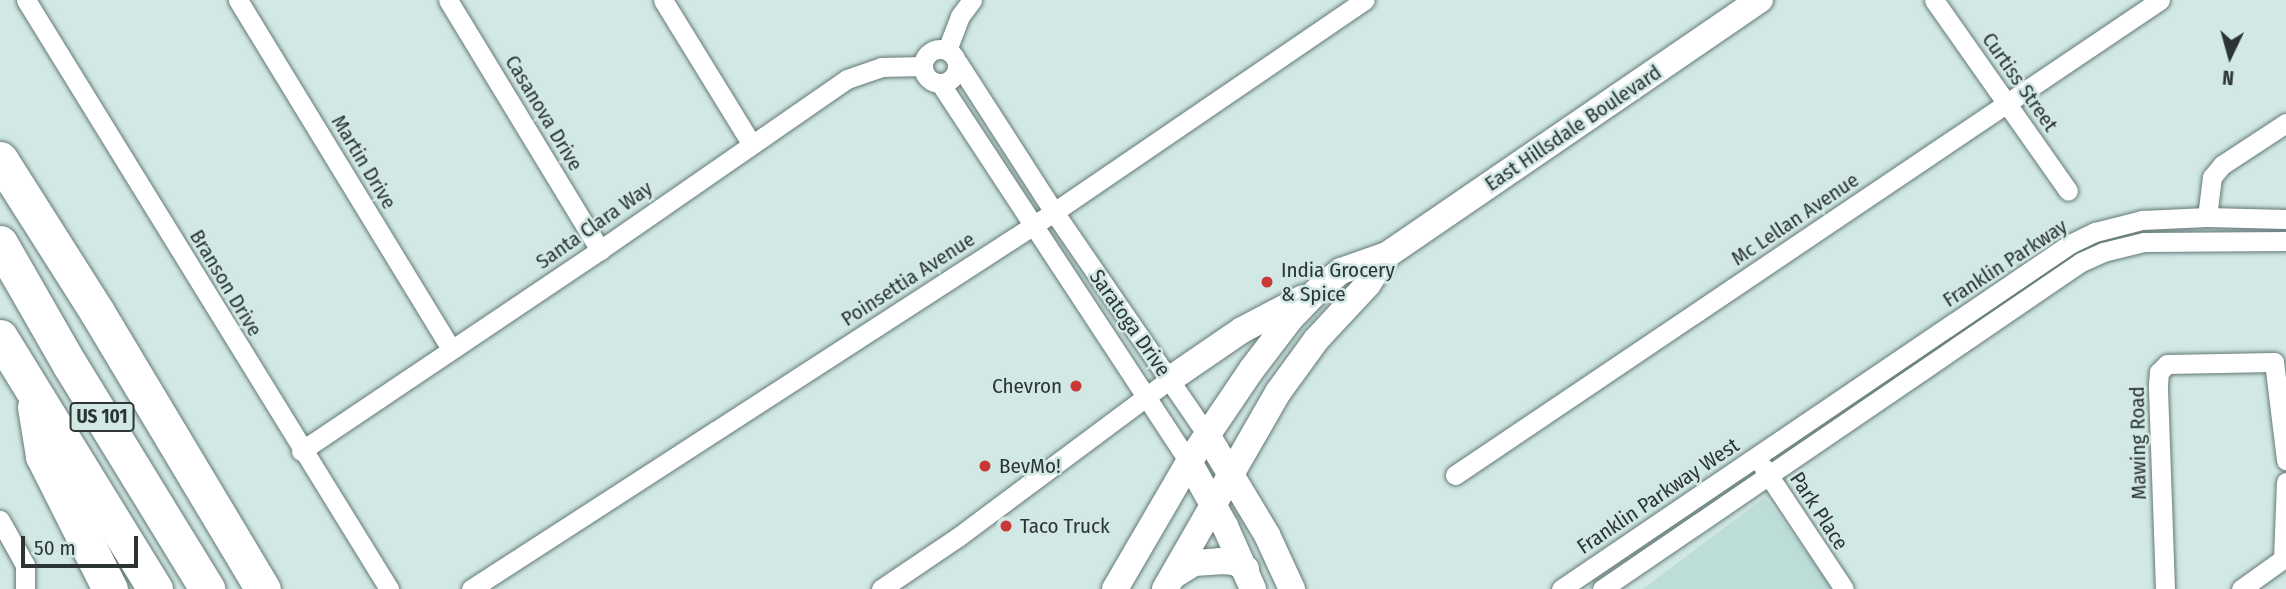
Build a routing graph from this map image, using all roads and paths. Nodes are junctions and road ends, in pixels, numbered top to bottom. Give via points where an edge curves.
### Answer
1 (26, 0) edge
2 (238, 0) edge
3 (449, 0) edge
4 (663, 0) edge
5 (972, 0) edge
6 (1364, 0) edge
7 (1760, 0) edge
8 (1934, 0) edge
9 (2160, 0) edge
10 (952, 56) junction
11 (923, 66) junction
12 (940, 83) junction
13 (2007, 103) junction
14 (2286, 123) edge
15 (751, 143) junction
16 (0, 159) edge
17 (2068, 191) dead end
18 (1054, 212) junction
19 (2207, 218) junction
20 (2286, 219) edge
21 (1034, 225) junction
22 (2286, 241) edge
23 (0, 243) edge
24 (600, 250) junction
25 (1387, 255) junction
26 (1317, 291) junction
27 (0, 337) edge
28 (451, 349) junction
29 (1169, 380) junction
30 (32, 390) junction
31 (1145, 397) junction
32 (1208, 435) junction
33 (1782, 441) joint
34 (301, 451) junction
35 (1756, 458) junction
36 (2286, 460) edge
37 (1189, 462) junction
38 (1231, 473) junction
39 (1455, 475) dead end
40 (1769, 476) junction
41 (2286, 482) edge
42 (1213, 503) junction
43 (0, 520) edge
44 (1250, 579) edge
45 (1169, 582) edge
46 (206, 586) edge
47 (385, 587) edge
48 (25, 589) edge
49 (110, 589) edge
50 (155, 589) edge
51 (262, 589) edge
52 (471, 589) edge
53 (881, 589) edge
54 (1115, 589) edge
55 (1292, 589) edge
56 (1560, 589) edge
57 (1602, 589) edge
58 (1844, 589) edge
59 (2165, 589) edge
60 (2241, 589) edge

1 - 34 street, Branson Drive
2 - 28 street, Martin Drive
3 - 24 street, Casanova Drive
4 - 15 street
5 - 10 street via 960,16
6 - 18 street, Poinsettia Avenue
7 - 25 main road, East Hillsdale Boulevard
8 - 13 street, Curtiss Street
9 - 13 street, Mc Lellan Avenue
10 - 11 street via 930,51
10 - 12 street via 954,77
10 - 18 street, Saratoga Drive
11 - 12 street via 928,78
11 - 15 street, Santa Clara Way via 881,67 846,79
12 - 21 street, Saratoga Drive
13 - 17 street, Curtiss Street
13 - 39 street, Mc Lellan Avenue
14 - 19 street via 2222,165 2212,177
15 - 24 street, Santa Clara Way
16 - 51 highway
18 - 21 street, Poinsettia Avenue
18 - 29 street, Saratoga Drive
19 - 20 street, Franklin Parkway
19 - 33 street, Franklin Parkway via 2120,224 2070,244
21 - 31 street, Saratoga Drive
21 - 52 street, Poinsettia Avenue
22 - 40 street, Franklin Parkway via 2176,240 2103,252 2081,262
23 - 46 highway, US 101
24 - 28 street, Santa Clara Way
25 - 26 main road, East Hillsdale Boulevard via 1341,271
25 - 38 main road, East Hillsdale Boulevard via 1297,364
26 - 29 main road via 1242,330
26 - 32 main road, East Hillsdale Boulevard via 1270,344
27 - 30 highway, US 101
28 - 34 street, Santa Clara Way
29 - 31 street
29 - 32 street, Saratoga Drive
30 - 49 highway via 43,456
30 - 50 highway, US 101
31 - 37 street, Saratoga Drive
31 - 53 street
32 - 37 main road, East Hillsdale Boulevard
32 - 38 main road, Saratoga Drive
33 - 35 street, Franklin Parkway West
34 - 47 street, Branson Drive
35 - 40 street, Park Place
35 - 56 street, Franklin Parkway West
36 - 59 street, Mawing Road via 2274,362 2167,364 2159,372
37 - 42 main road, Saratoga Drive
37 - 54 main road, East Hillsdale Boulevard
38 - 42 main road, East Hillsdale Boulevard
38 - 55 main road, Saratoga Drive
40 - 57 street
40 - 58 street, Park Place
41 - 60 street via 2283,559
42 - 44 main road, Saratoga Drive
42 - 45 main road, East Hillsdale Boulevard
43 - 48 street via 25,565
44 - 45 main road via 1236,562 1220,561 1194,563

